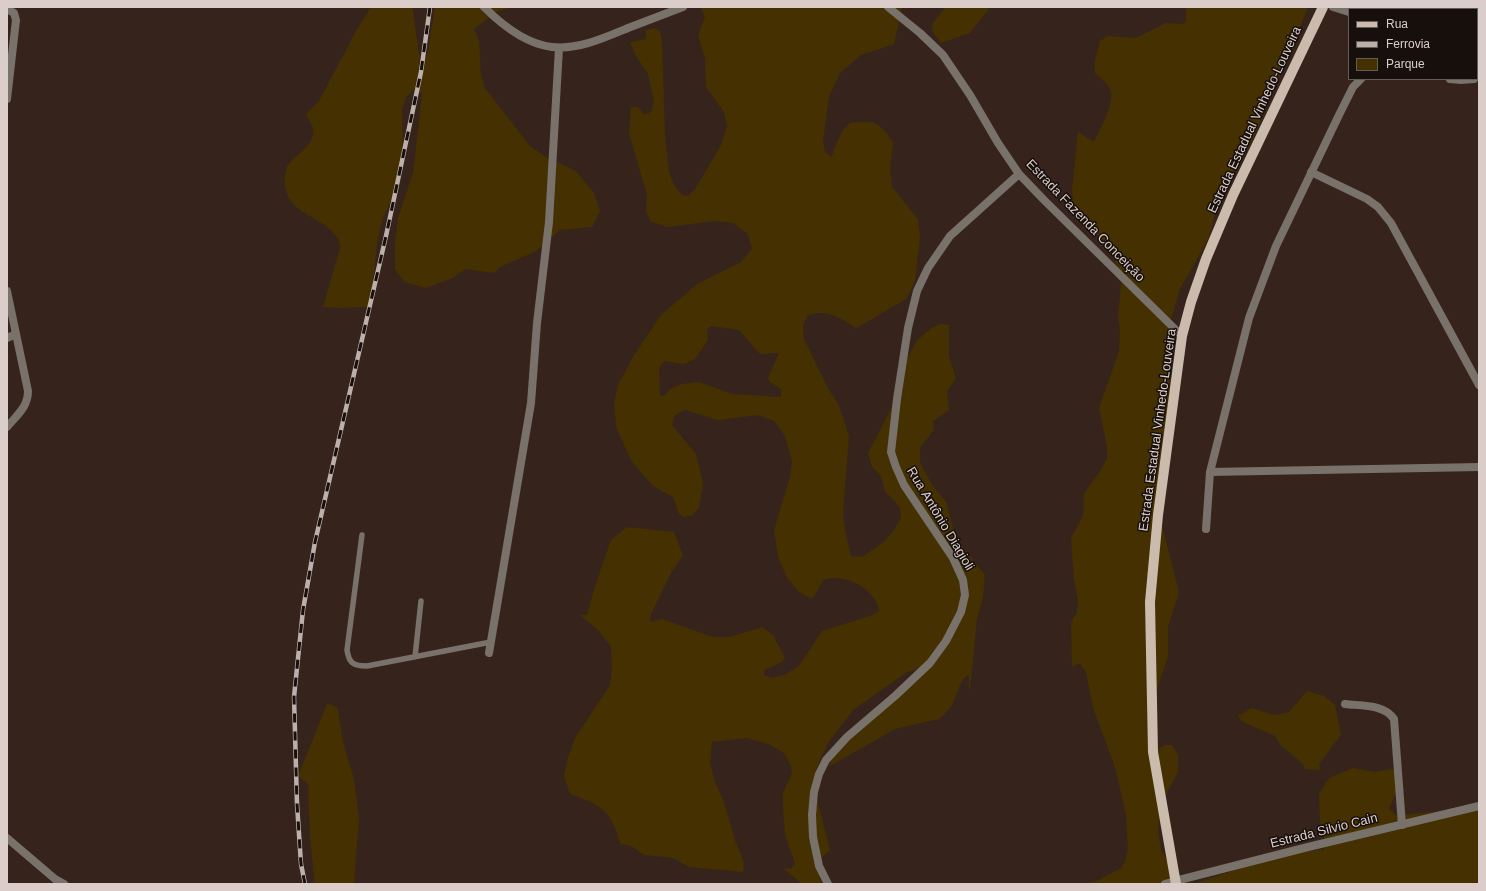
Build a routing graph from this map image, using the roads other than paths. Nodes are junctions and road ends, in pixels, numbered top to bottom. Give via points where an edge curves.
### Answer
1 (484, 7) edge
2 (683, 7) edge
3 (888, 7) edge
4 (1323, 7) edge
5 (1333, 7) edge
6 (7, 9) edge
7 (1348, 12) edge
8 (559, 48) junction
9 (1360, 80) edge
10 (7, 99) edge
11 (1312, 172) junction
12 (1019, 174) junction
13 (7, 291) edge
14 (16, 334) junction
15 (1182, 336) junction
16 (7, 338) edge
17 (1479, 385) edge
18 (7, 427) edge
19 (1479, 467) edge
20 (1210, 472) junction
21 (1206, 528) dead end
22 (362, 535) dead end
23 (422, 601) dead end
24 (490, 642) junction
25 (489, 652) dead end
26 (415, 657) junction
27 (1345, 704) dead end
28 (1479, 806) edge
29 (1402, 824) junction
30 (7, 838) edge
31 (1172, 883) edge
32 (64, 884) edge
33 (828, 884) edge

1 - 8 street via 510,30 536,43
2 - 8 street via 594,42
3 - 12 street, Estrada Fazenda Conceição via 943,55
4 - 15 main road, Estrada Estadual Vinhedo-Louveira via 1233,195 1198,281
5 - 7 street
6 - 10 street via 14,13 16,20
8 - 24 street via 549,222 531,403
9 - 11 street via 1353,87
11 - 17 street via 1378,207 1391,223
11 - 20 street via 1276,246 1249,318
12 - 15 street, Estrada Fazenda Conceição
12 - 33 street, Rua Antônio Diagioli via 950,236 928,268 917,292 896,399 891,452 904,485 953,558 963,580 965,595 961,612 946,642 930,663 847,737 826,760 819,774 814,792 813,837 818,866
13 - 14 street
14 - 16 street
14 - 18 street via 28,399
15 - 31 main road, Estrada Estadual Vinhedo-Louveira via 1158,515 1150,602 1153,752
19 - 20 street
20 - 21 street
22 - 26 lane via 348,657 357,666 367,666
23 - 26 lane
24 - 25 street
24 - 26 lane
27 - 29 street via 1380,708 1390,713 1394,719
28 - 29 street, Estrada Silvio Cain
29 - 31 street, Estrada Silvio Cain
30 - 32 street

